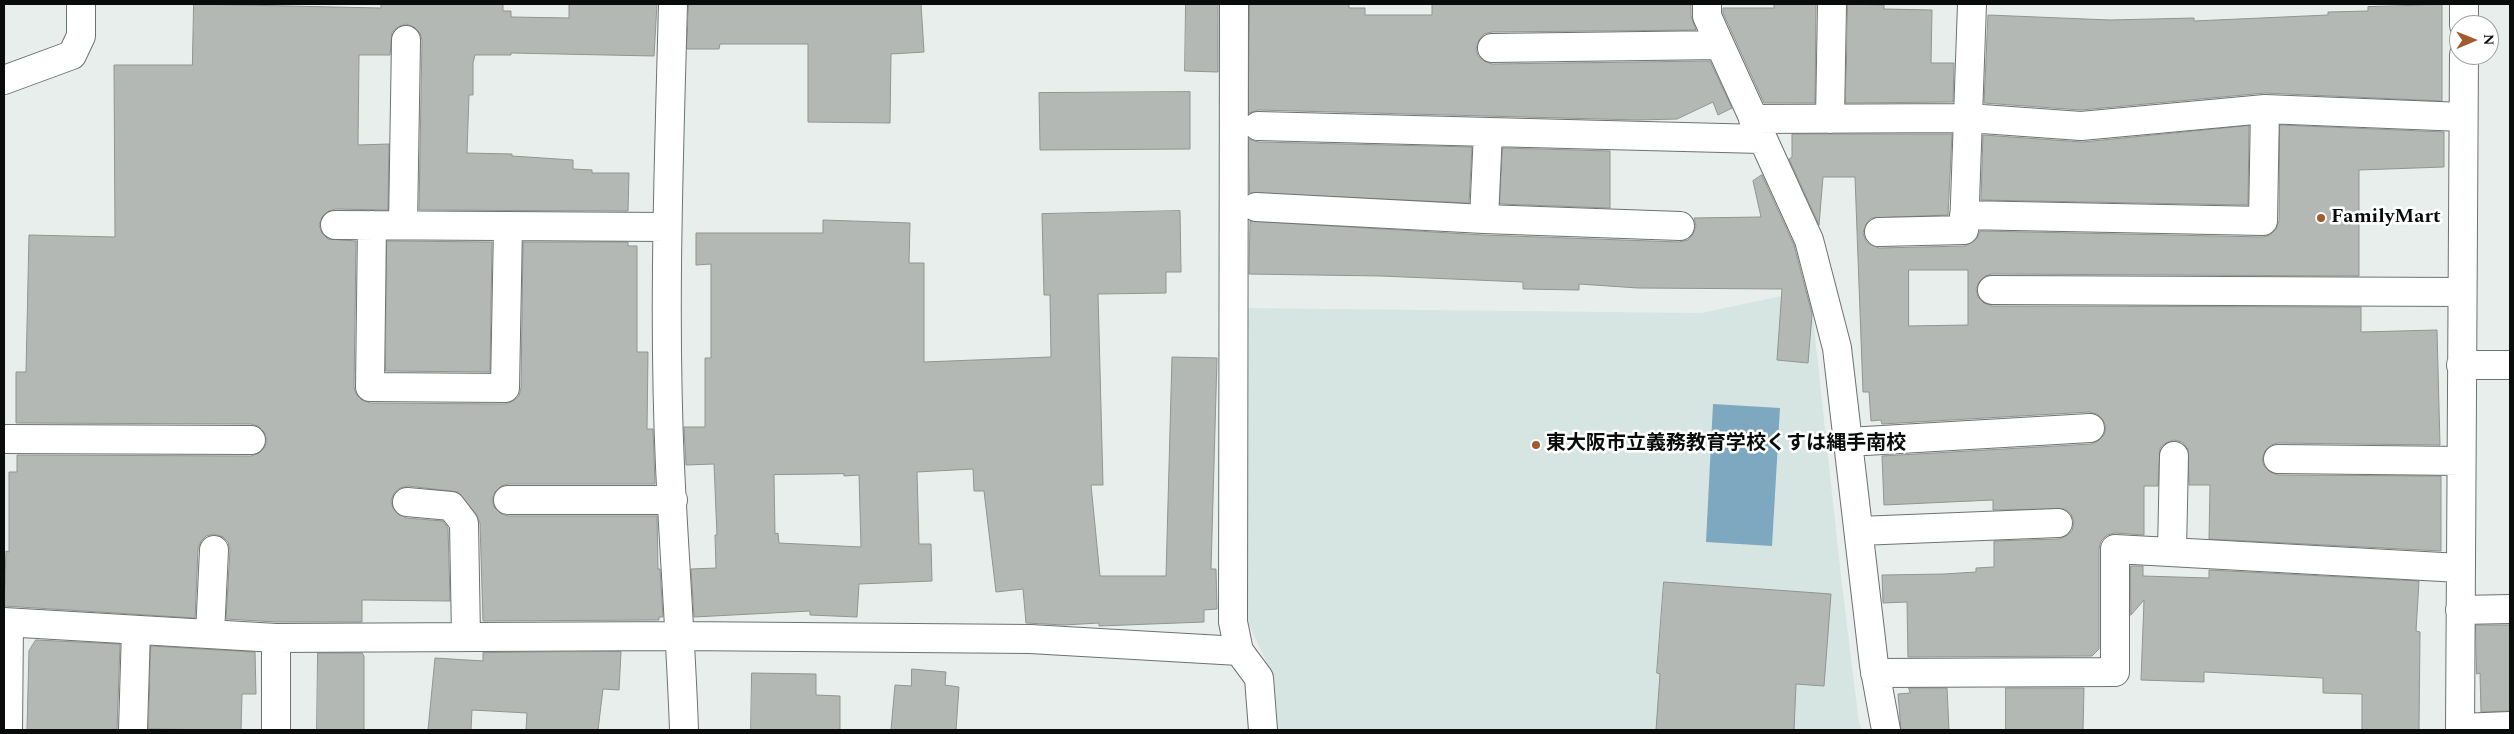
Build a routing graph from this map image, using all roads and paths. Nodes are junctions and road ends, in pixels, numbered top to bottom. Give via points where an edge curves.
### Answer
1 (81, 4) edge
2 (673, 4) edge
3 (1234, 4) edge
4 (1707, 4) edge
5 (1832, 4) edge
6 (1972, 4) edge
7 (406, 40) dead end
8 (1720, 45) junction
9 (1492, 48) dead end
10 (2464, 65) edge
11 (4, 80) edge
12 (2265, 109) junction
13 (2463, 117) junction
14 (1968, 118) junction
15 (1830, 119) junction
16 (1258, 126) dead end
17 (1757, 129) junction
18 (1488, 132) junction
19 (1256, 207) dead end
20 (1964, 215) junction
21 (1484, 219) junction
22 (335, 225) dead end
23 (372, 225) junction
24 (403, 226) junction
25 (508, 226) junction
26 (1680, 226) dead end
27 (667, 227) junction
28 (1879, 232) dead end
29 (1992, 290) dead end
30 (2462, 292) junction
31 (2461, 365) junction
32 (2510, 365) edge
33 (2090, 428) dead end
34 (4, 439) edge
35 (251, 440) dead end
36 (1848, 442) junction
37 (2174, 456) dead end
38 (2278, 459) dead end
39 (2461, 461) junction
40 (508, 500) dead end
41 (673, 500) junction
42 (407, 502) dead end
43 (2058, 523) dead end
44 (1859, 531) junction
45 (214, 550) dead end
46 (2172, 552) junction
47 (2460, 568) junction
48 (2510, 609) edge
49 (2460, 610) junction
50 (6, 623) edge
51 (136, 630) junction
52 (210, 634) junction
53 (681, 636) junction
54 (466, 637) junction
55 (276, 638) junction
56 (1239, 651) junction
57 (1875, 673) junction
58 (2510, 726) edge
59 (2460, 729) edge
60 (8, 730) edge
61 (133, 730) edge
62 (276, 730) edge
63 (684, 730) edge
64 (1263, 730) edge
65 (1886, 730) edge

1 - 11 street via 81,36 72,55
2 - 27 street
3 - 56 street via 1233,622
4 - 8 street via 1707,16
5 - 15 street
6 - 14 street
7 - 24 street
8 - 9 street
8 - 17 street
10 - 13 street
12 - 13 street
12 - 14 street via 2081,126
12 - 20 street via 2263,221
13 - 30 street
14 - 15 street
14 - 20 street
15 - 17 street
16 - 18 street
17 - 18 street
17 - 36 street via 1809,240 1837,348
18 - 21 street
19 - 21 street
20 - 28 street via 1964,230
21 - 26 street
22 - 23 street
23 - 24 street
23 - 25 street via 370,387 399,388 505,388
24 - 25 street
25 - 27 street
27 - 41 street
29 - 30 street
30 - 31 street
31 - 32 street
31 - 39 street
33 - 36 street
34 - 35 street
36 - 44 street
37 - 46 street
38 - 39 street
39 - 47 street
40 - 41 street
41 - 53 street
42 - 54 street via 451,506 464,523
43 - 44 street
44 - 57 street
45 - 52 street
46 - 47 street
46 - 57 street via 2115,549 2115,672
47 - 49 street
48 - 49 street
49 - 59 street
50 - 51 street
50 - 60 street
51 - 52 street
51 - 61 street
52 - 55 street
53 - 54 street
53 - 56 street via 1030,639
53 - 63 street
54 - 55 street
55 - 62 street
56 - 64 street via 1259,678
57 - 65 street
58 - 59 street

